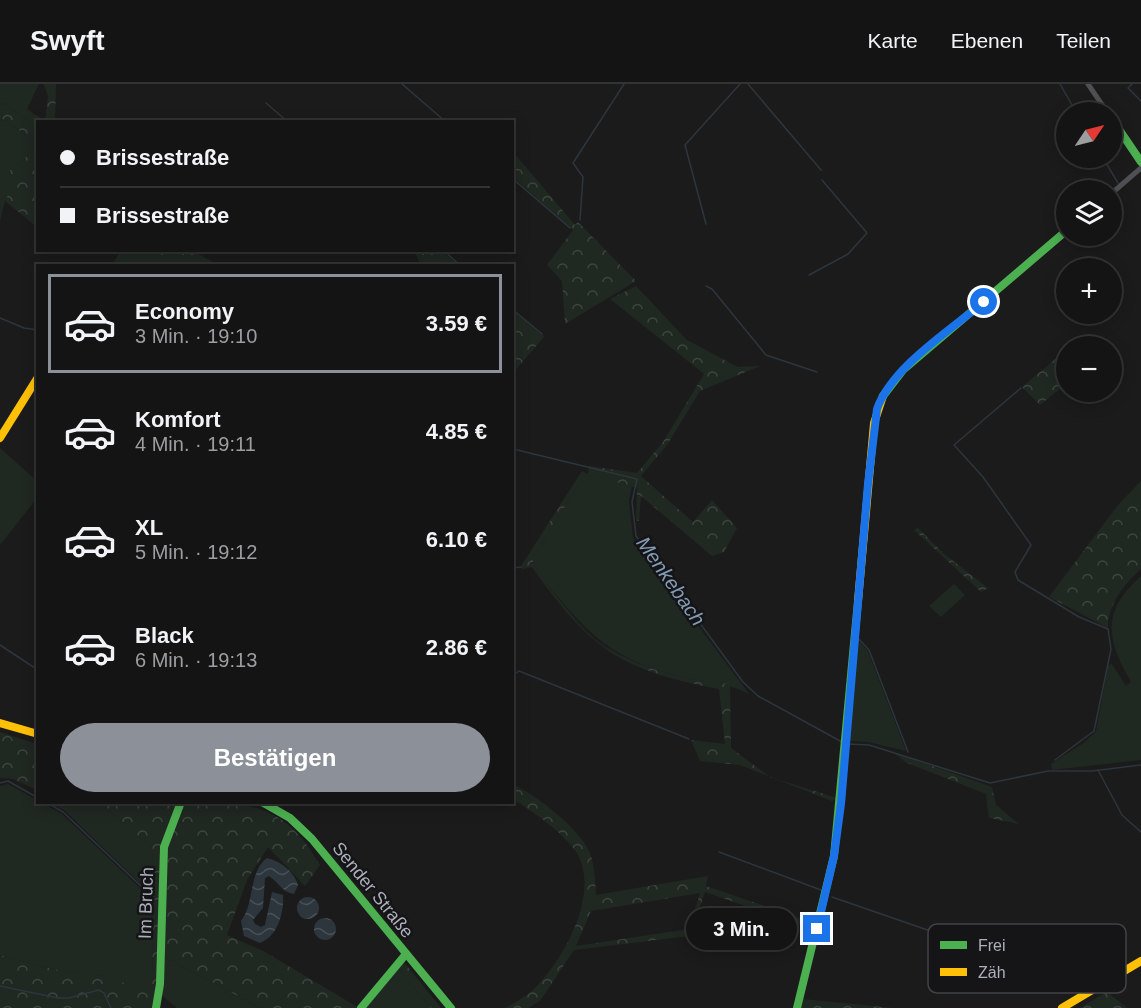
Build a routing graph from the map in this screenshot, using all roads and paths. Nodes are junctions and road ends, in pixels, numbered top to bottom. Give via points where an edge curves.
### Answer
1 (1088, 84) edge
2 (1100, 102) edge
3 (1122, 134) edge
4 (1141, 162) edge
5 (1141, 168) edge
6 (1122, 184) edge
7 (1056, 240) edge
8 (36, 379) edge
9 (0, 438) edge
10 (0, 723) edge
11 (36, 733) edge
12 (180, 804) edge
13 (265, 804) edge
14 (406, 954) junction
15 (1141, 961) edge
16 (1126, 970) edge
17 (1087, 993) edge
18 (156, 1008) edge
19 (361, 1008) edge
20 (451, 1008) edge
21 (797, 1008) edge
22 (1062, 1008) edge

1 - 2 street
3 - 4 street
5 - 6 street
7 - 21 street via 903,370 888,387 877,409 834,856
8 - 9 street
10 - 11 street
12 - 18 street, Im Bruch via 164,847
13 - 14 street, Sender Straße via 290,818 312,838
14 - 19 street
14 - 20 street, Sender Straße
15 - 16 street
17 - 22 street

